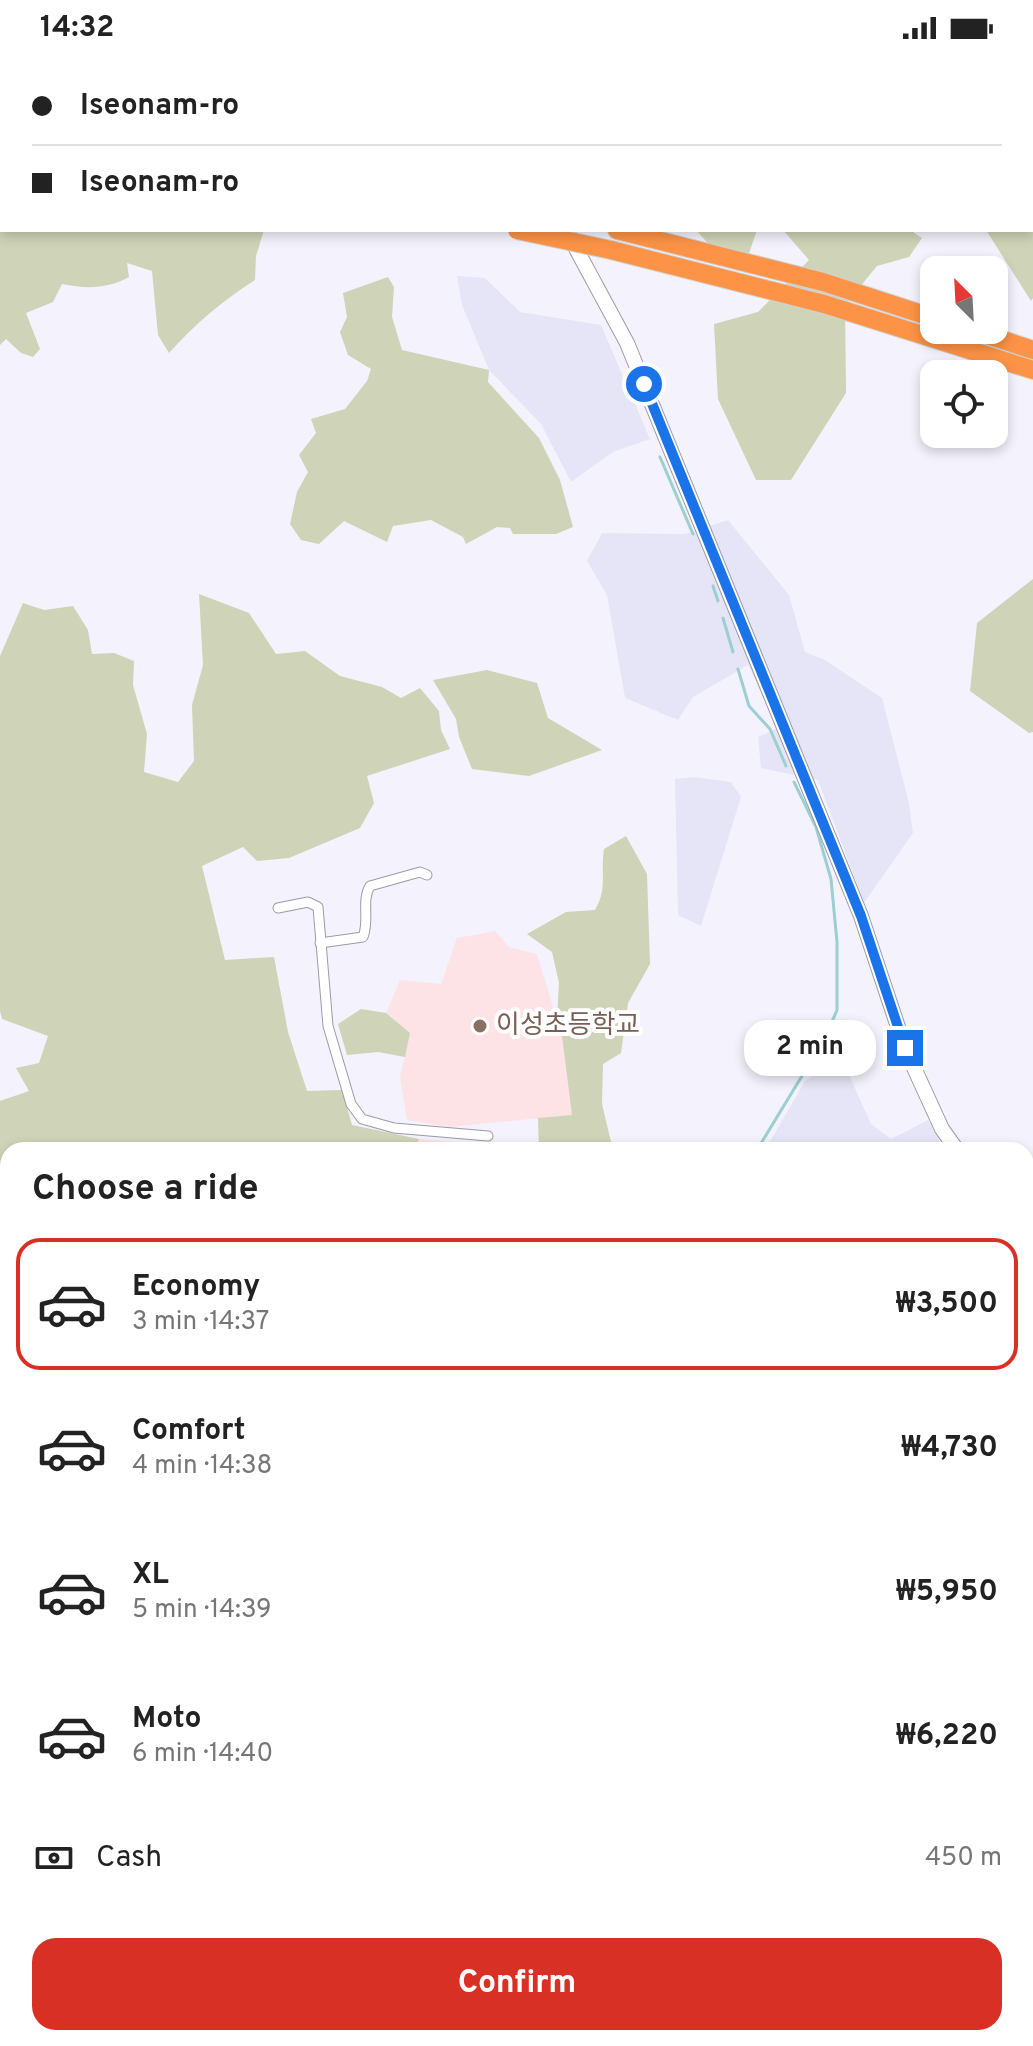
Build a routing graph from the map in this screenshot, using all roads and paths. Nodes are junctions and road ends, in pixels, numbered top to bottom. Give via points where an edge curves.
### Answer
1 (526, 232) edge
2 (567, 232) edge
3 (625, 232) edge
4 (920, 313) edge
5 (1008, 342) edge
6 (1033, 350) edge
7 (1033, 370) edge
8 (427, 875) dead end
9 (278, 908) dead end
10 (320, 943) junction
11 (488, 1136) dead end
12 (951, 1142) edge

1 - 7 highway, bridge via 824,304
2 - 12 main road via 633,357 861,916 905,1048
3 - 4 highway via 823,282
5 - 6 highway
8 - 10 street via 420,872 370,886 365,893 363,937
9 - 10 street via 308,902 318,907
10 - 11 street via 328,1026 351,1104 362,1119 394,1128

